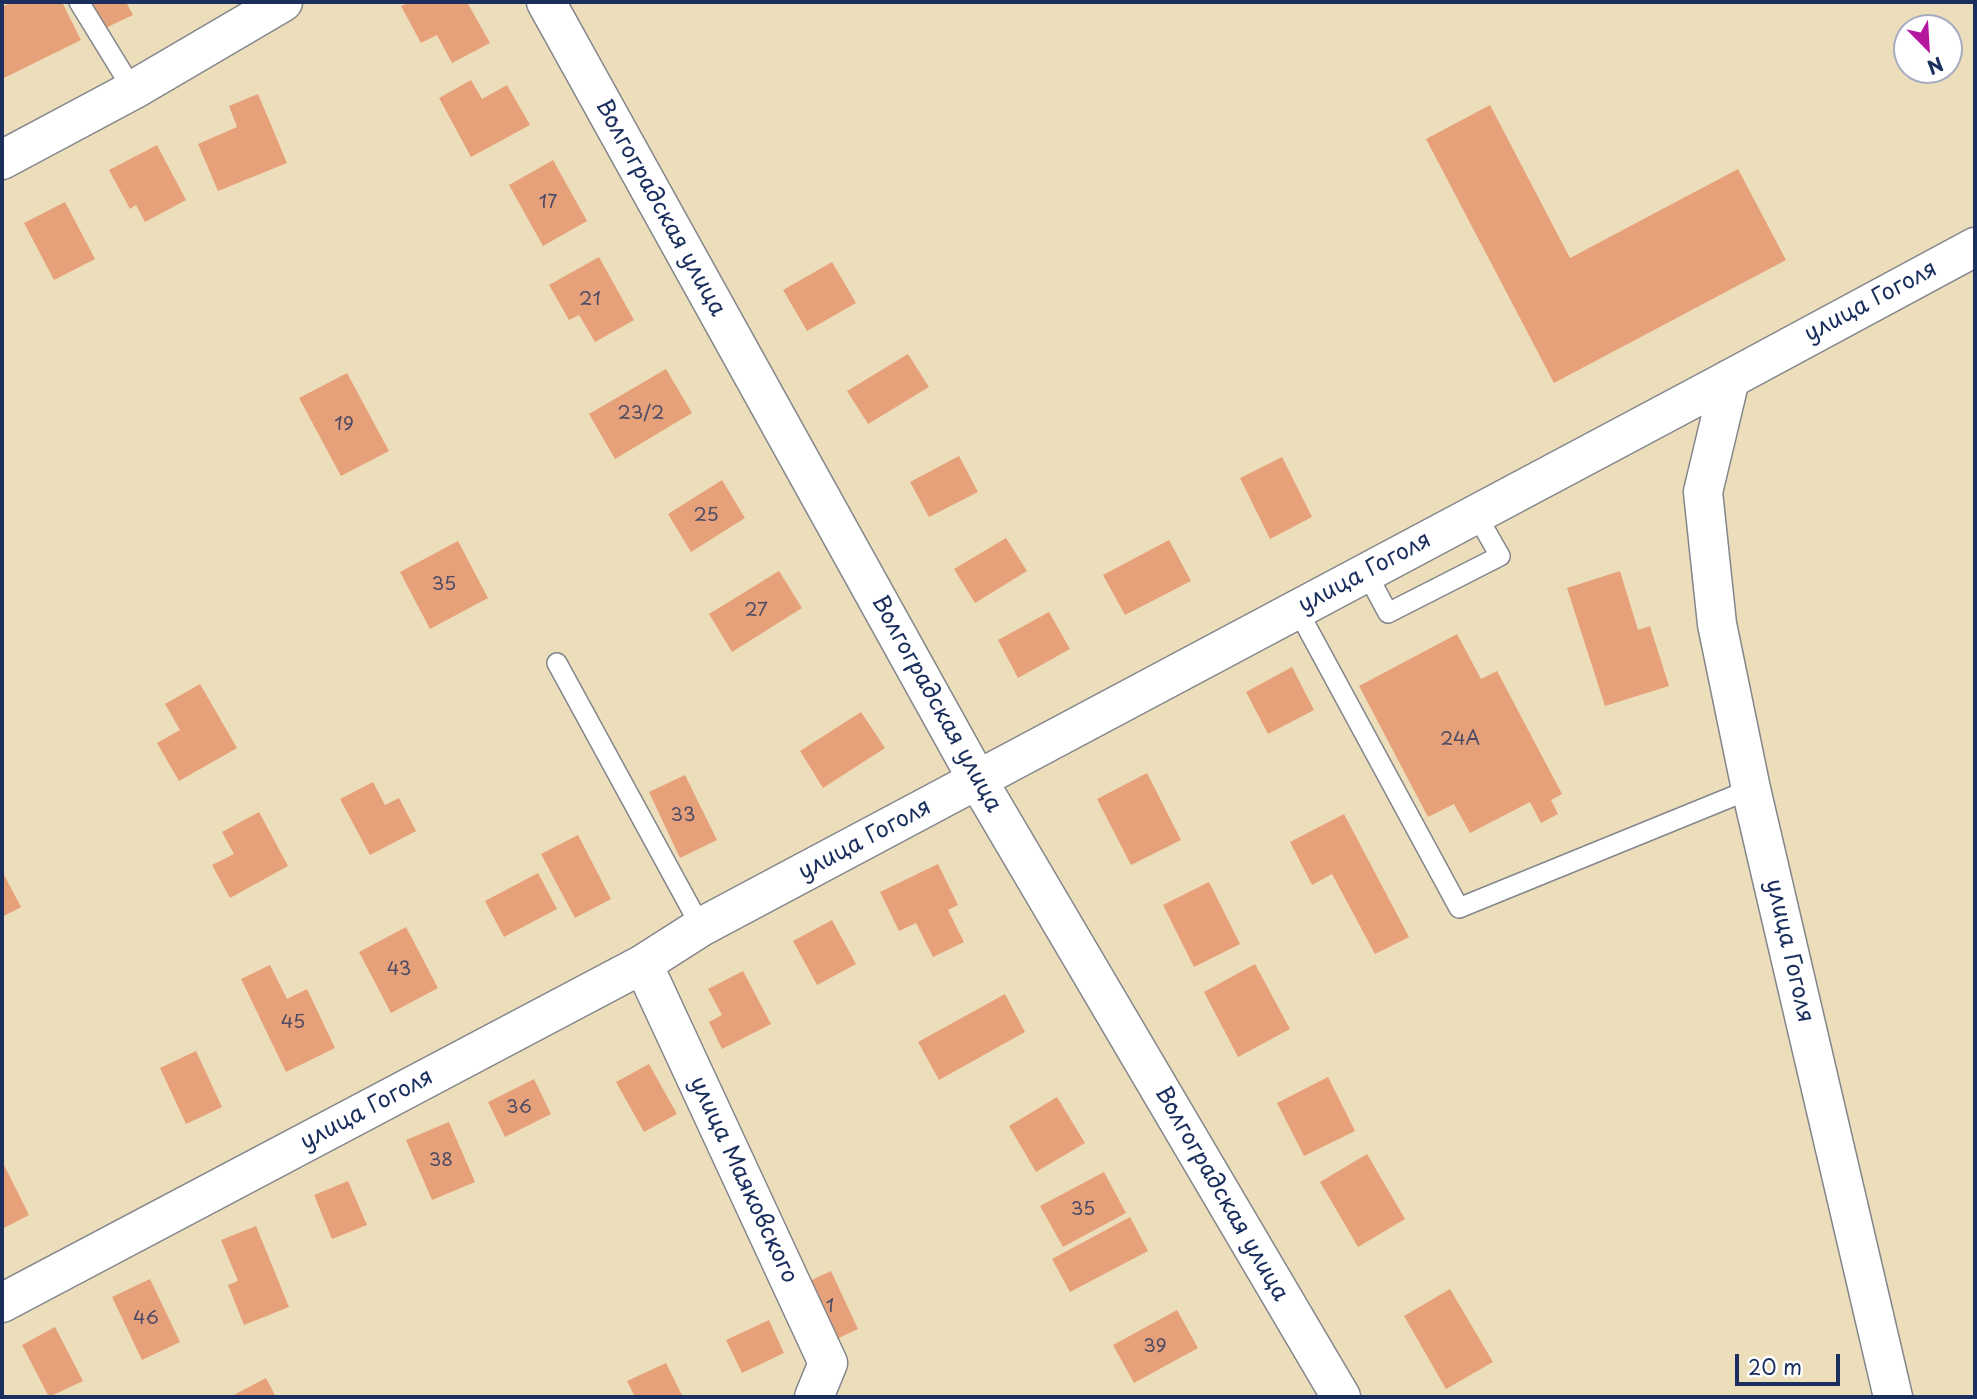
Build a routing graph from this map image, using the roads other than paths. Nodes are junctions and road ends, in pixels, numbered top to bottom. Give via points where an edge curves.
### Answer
1 (79, 2) edge
2 (283, 2) edge
3 (546, 2) edge
4 (133, 90) junction
5 (2, 160) edge
6 (1975, 247) edge
7 (1730, 379) junction
8 (1297, 609) junction
9 (557, 663) dead end
10 (977, 779) junction
11 (1751, 789) junction
12 (701, 927) junction
13 (643, 964) junction
14 (2, 1303) edge
15 (814, 1397) edge
16 (1341, 1397) edge
17 (1893, 1397) edge

1 - 4 lane
2 - 4 street
3 - 10 street, Волгоградская улица
4 - 5 street
6 - 7 street, улица Гоголя
7 - 8 street, улица Гоголя
7 - 11 street, улица Гоголя via 1703,492 1717,624
8 - 10 street, улица Гоголя
8 - 11 lane via 1460,908
9 - 12 lane
10 - 12 street, улица Гоголя
10 - 16 street, Волгоградская улица
11 - 17 street, улица Гоголя
12 - 13 street, улица Гоголя
13 - 14 street, улица Гоголя
13 - 15 street, улица Маяковского via 828,1363

